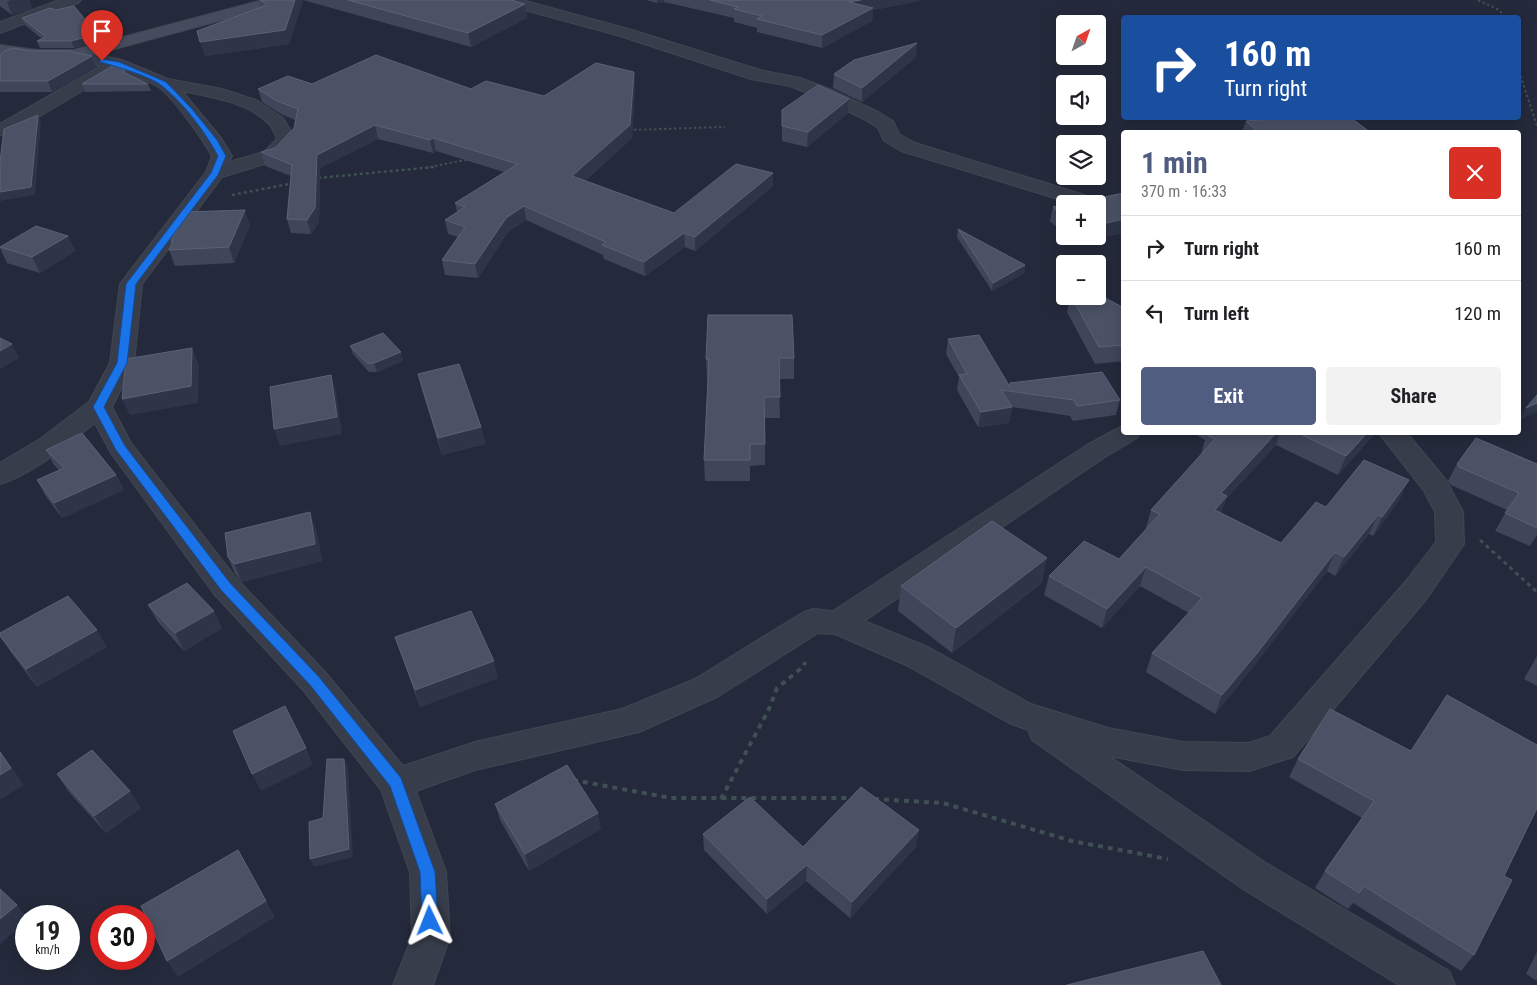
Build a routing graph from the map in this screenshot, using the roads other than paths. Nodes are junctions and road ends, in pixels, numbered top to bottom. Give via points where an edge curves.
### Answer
1 (73, 0) edge
2 (281, 0) edge
3 (504, 0) edge
4 (0, 14) edge
5 (19, 20) junction
6 (0, 28) edge
7 (2, 51) edge
8 (74, 55) junction
9 (116, 64) junction
10 (164, 84) junction
11 (3, 130) edge
12 (215, 173) junction
13 (1065, 195) edge
14 (98, 407) junction
15 (1123, 435) edge
16 (1395, 435) edge
17 (0, 475) edge
18 (826, 622) junction
19 (1020, 714) junction
20 (396, 783) junction
21 (413, 985) edge
22 (1435, 985) edge

1 - 5 street
2 - 8 street
3 - 13 street via 757,75 794,82 872,116 886,125 891,137 908,147
4 - 5 street
5 - 6 street
7 - 8 street
8 - 9 street
9 - 10 street
9 - 11 street
10 - 12 street via 214,142 222,156
10 - 12 street via 215,93 250,104 276,120 287,140 270,156
12 - 14 street via 131,284 122,363
14 - 17 street via 49,445
14 - 20 street via 120,447 226,586 314,681
15 - 18 street
16 - 19 street via 1436,487 1449,512 1450,544 1417,589 1281,747 1249,757 1183,756 1108,742
18 - 19 street via 917,656
18 - 20 street via 706,688 627,722 475,756
19 - 22 street via 1253,875
20 - 21 street via 428,872 431,937

